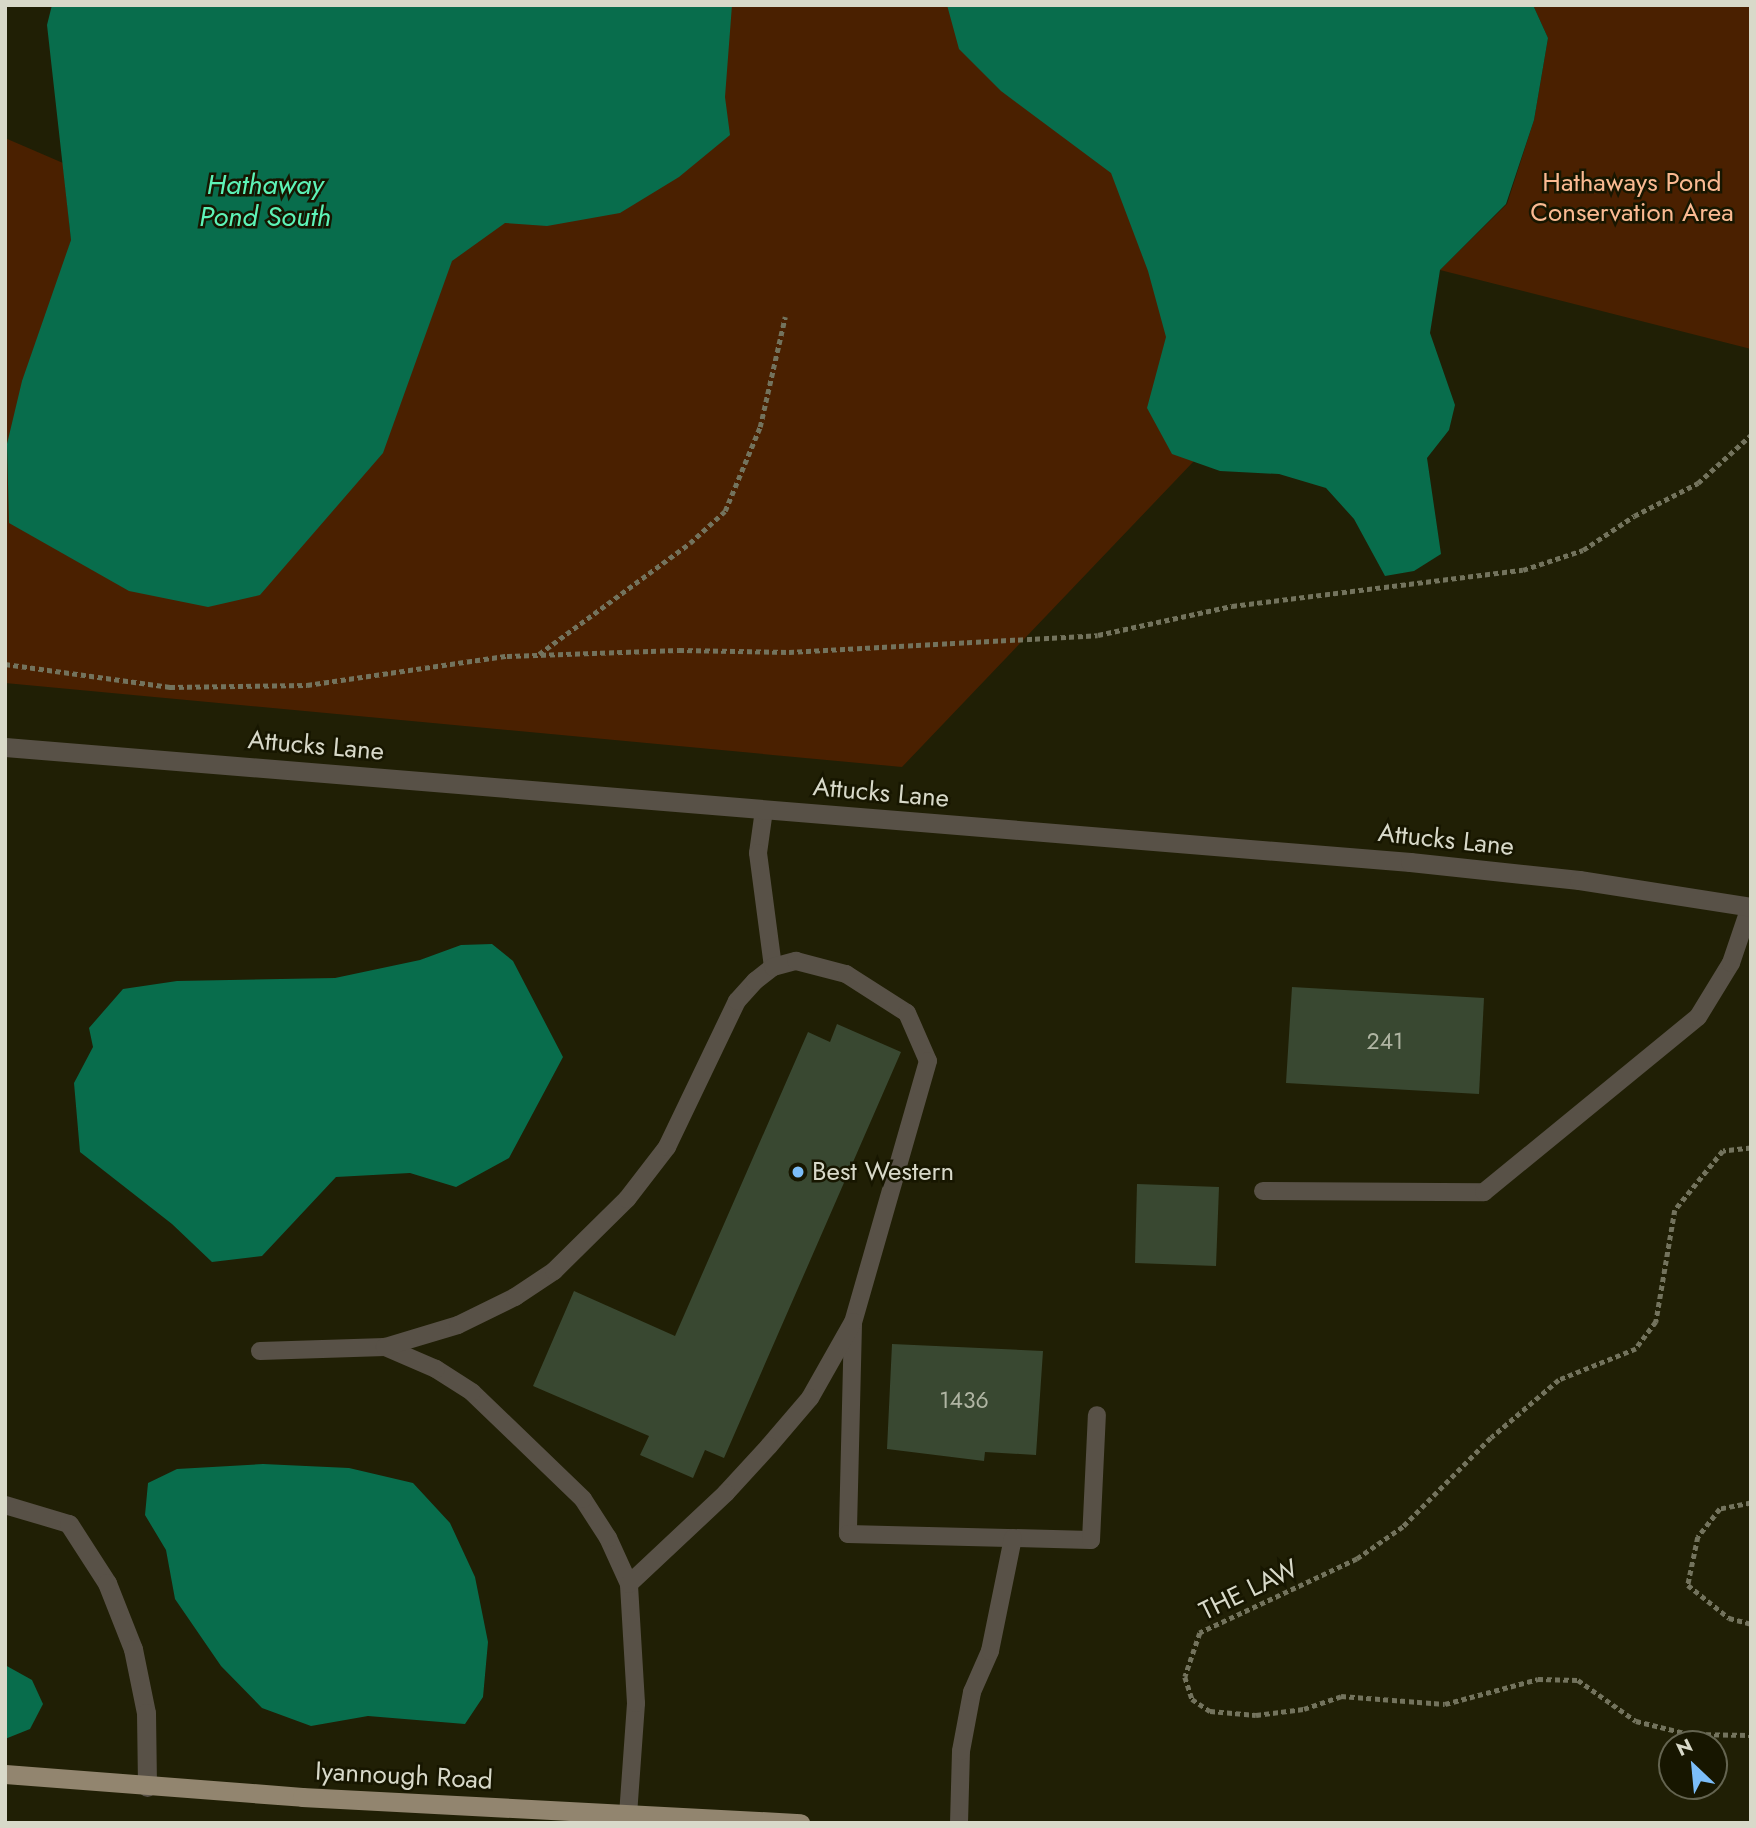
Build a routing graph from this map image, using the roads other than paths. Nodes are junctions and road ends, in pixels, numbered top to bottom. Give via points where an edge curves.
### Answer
1 (5, 747) edge
2 (764, 810) junction
3 (1751, 907) edge
4 (773, 967) junction
5 (1263, 1191) dead end
6 (853, 1322) junction
7 (385, 1347) junction
8 (260, 1351) dead end
9 (1097, 1415) dead end
10 (5, 1505) edge
11 (69, 1524) joint
12 (1013, 1538) junction
13 (629, 1584) junction
14 (5, 1774) edge
15 (146, 1787) junction
16 (628, 1815) junction
17 (800, 1823) edge
18 (958, 1823) edge

1 - 2 street, Attucks Lane
2 - 3 street, Attucks Lane via 1410,862 1579,880
2 - 4 lane via 758,853
3 - 5 lane via 1731,963 1698,1017 1484,1192
4 - 6 lane via 796,961 821,966 888,997 907,1013 928,1061
4 - 7 lane via 737,1001 667,1147 618,1208 554,1271 515,1297 458,1325
6 - 12 lane via 848,1534
6 - 13 lane via 810,1398 769,1446
7 - 8 lane
7 - 13 lane via 436,1369 472,1392 530,1444 583,1499
9 - 12 lane via 1091,1539
10 - 11 lane
11 - 15 street via 107,1583 133,1648 146,1713
12 - 18 lane via 990,1651 972,1692 961,1751
13 - 16 lane via 636,1703
14 - 15 main road, Iyannough Road
15 - 16 main road, Iyannough Road
16 - 17 main road, Iyannough Road

